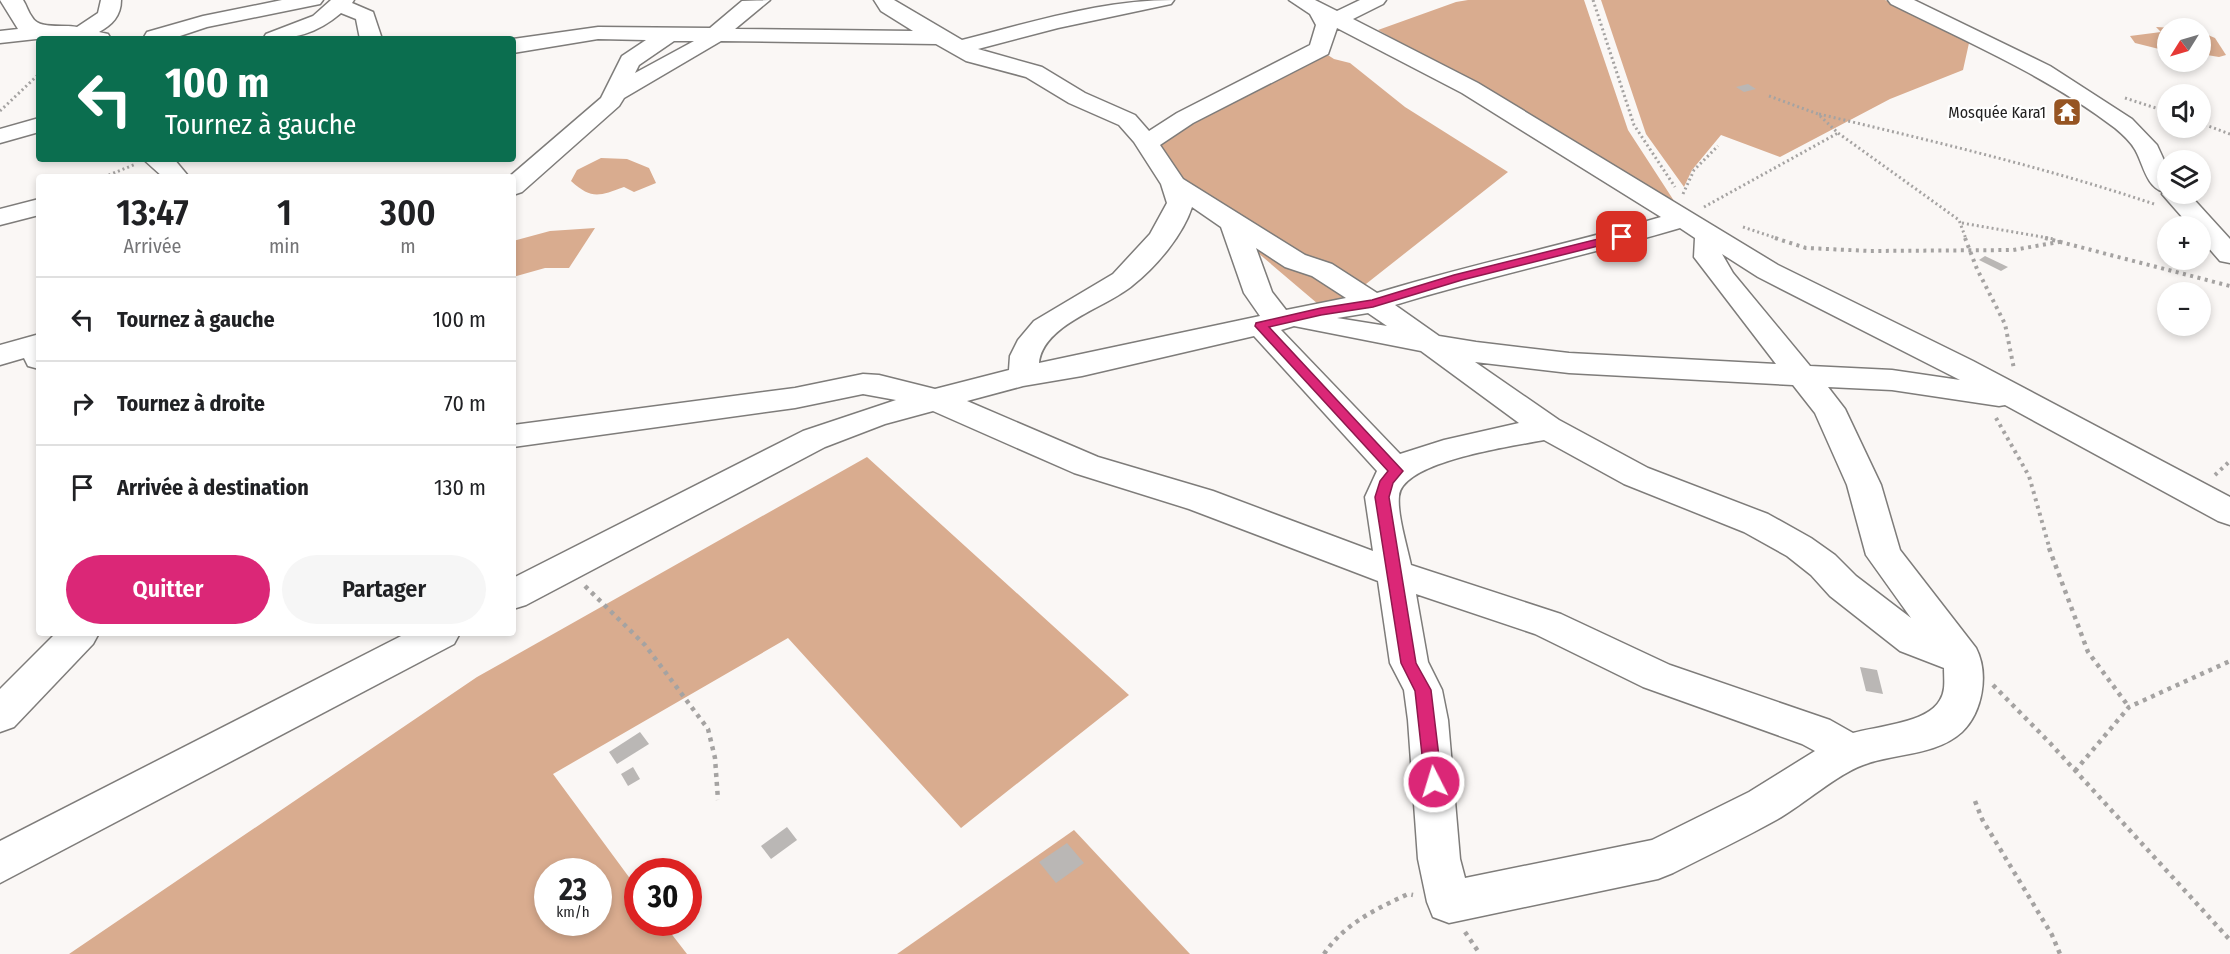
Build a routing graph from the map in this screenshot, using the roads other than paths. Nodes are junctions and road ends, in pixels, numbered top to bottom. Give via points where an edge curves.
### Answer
1 (9, 0) edge
2 (111, 0) edge
3 (313, 0) edge
4 (760, 0) edge
5 (884, 0) edge
6 (1164, 0) edge
7 (1376, 0) edge
8 (1898, 0) edge
9 (0, 3) edge
10 (342, 3) edge
11 (1318, 10) edge
12 (40, 32) junction
13 (720, 33) junction
14 (669, 34) junction
15 (91, 36) edge
16 (158, 36) edge
17 (281, 36) edge
18 (370, 36) edge
19 (0, 37) edge
20 (949, 43) junction
21 (516, 45) edge
22 (617, 93) junction
23 (36, 126) edge
24 (0, 136) edge
25 (1145, 144) junction
26 (152, 162) edge
27 (2157, 172) edge
28 (173, 174) edge
29 (516, 184) edge
30 (1174, 184) junction
31 (2173, 204) edge
32 (36, 208) edge
33 (1692, 215) junction
34 (0, 217) edge
35 (1233, 223) junction
36 (2230, 255) edge
37 (1373, 303) junction
38 (1277, 322) junction
39 (1434, 344) junction
40 (36, 347) edge
41 (0, 355) edge
42 (1804, 375) junction
43 (1023, 376) junction
44 (2021, 399) junction
45 (936, 400) junction
46 (1548, 428) junction
47 (516, 436) edge
48 (1396, 471) junction
49 (2230, 512) edge
50 (1394, 573) junction
51 (516, 593) edge
52 (77, 636) edge
53 (435, 636) edge
54 (1963, 659) junction
55 (0, 715) edge
56 (1850, 751) junction
57 (0, 863) edge

1 - 9 street
1 - 12 street via 15,3 26,27
2 - 15 street via 109,16
3 - 16 street via 203,22
4 - 13 street via 749,5
5 - 20 street via 888,7
6 - 20 street
7 - 11 street
8 - 27 street via 2042,71 2124,124 2145,145
10 - 17 street via 320,20
10 - 18 street via 366,16
11 - 25 street via 1327,26 1320,49 1185,118
11 - 33 street via 1470,88
12 - 15 street via 63,30
12 - 19 street
13 - 14 street
13 - 20 street
13 - 22 street
14 - 21 street via 598,33
14 - 22 street via 630,61
20 - 25 street via 991,62 1048,78 1077,98 1127,120
22 - 29 street
23 - 24 street
25 - 30 street
26 - 28 street via 165,164
30 - 35 street
30 - 43 street via 1180,203 1177,212 1142,261 1122,281 1050,321 1028,351
31 - 36 street
32 - 34 street
33 - 37 street via 1581,249 1458,277
33 - 42 street via 1708,257 1723,279
33 - 44 street via 1768,271
35 - 37 street via 1295,261 1322,270
35 - 38 street via 1258,293
37 - 38 street
37 - 39 street
38 - 39 street
38 - 43 street
38 - 48 street
39 - 42 street via 1569,363
39 - 46 street
40 - 41 street
42 - 44 street via 1892,380
42 - 54 street via 1829,409 1850,452 1884,555
43 - 45 street
44 - 49 street
45 - 47 street via 863,384 795,398
45 - 50 street via 1086,465 1202,500
45 - 51 street via 875,416 814,439
46 - 48 street via 1488,440 1411,462
46 - 54 street via 1636,477 1746,519 1799,547 1913,640
48 - 50 street via 1387,481 1382,497
50 - 56 street via 1548,624 1657,676 1816,732
50 - 56 street via 1409,663 1423,690 1439,859 1449,902 1658,859 1764,806
52 - 55 street
53 - 57 street
54 - 56 street via 1965,677 1960,709 1949,722 1925,733

